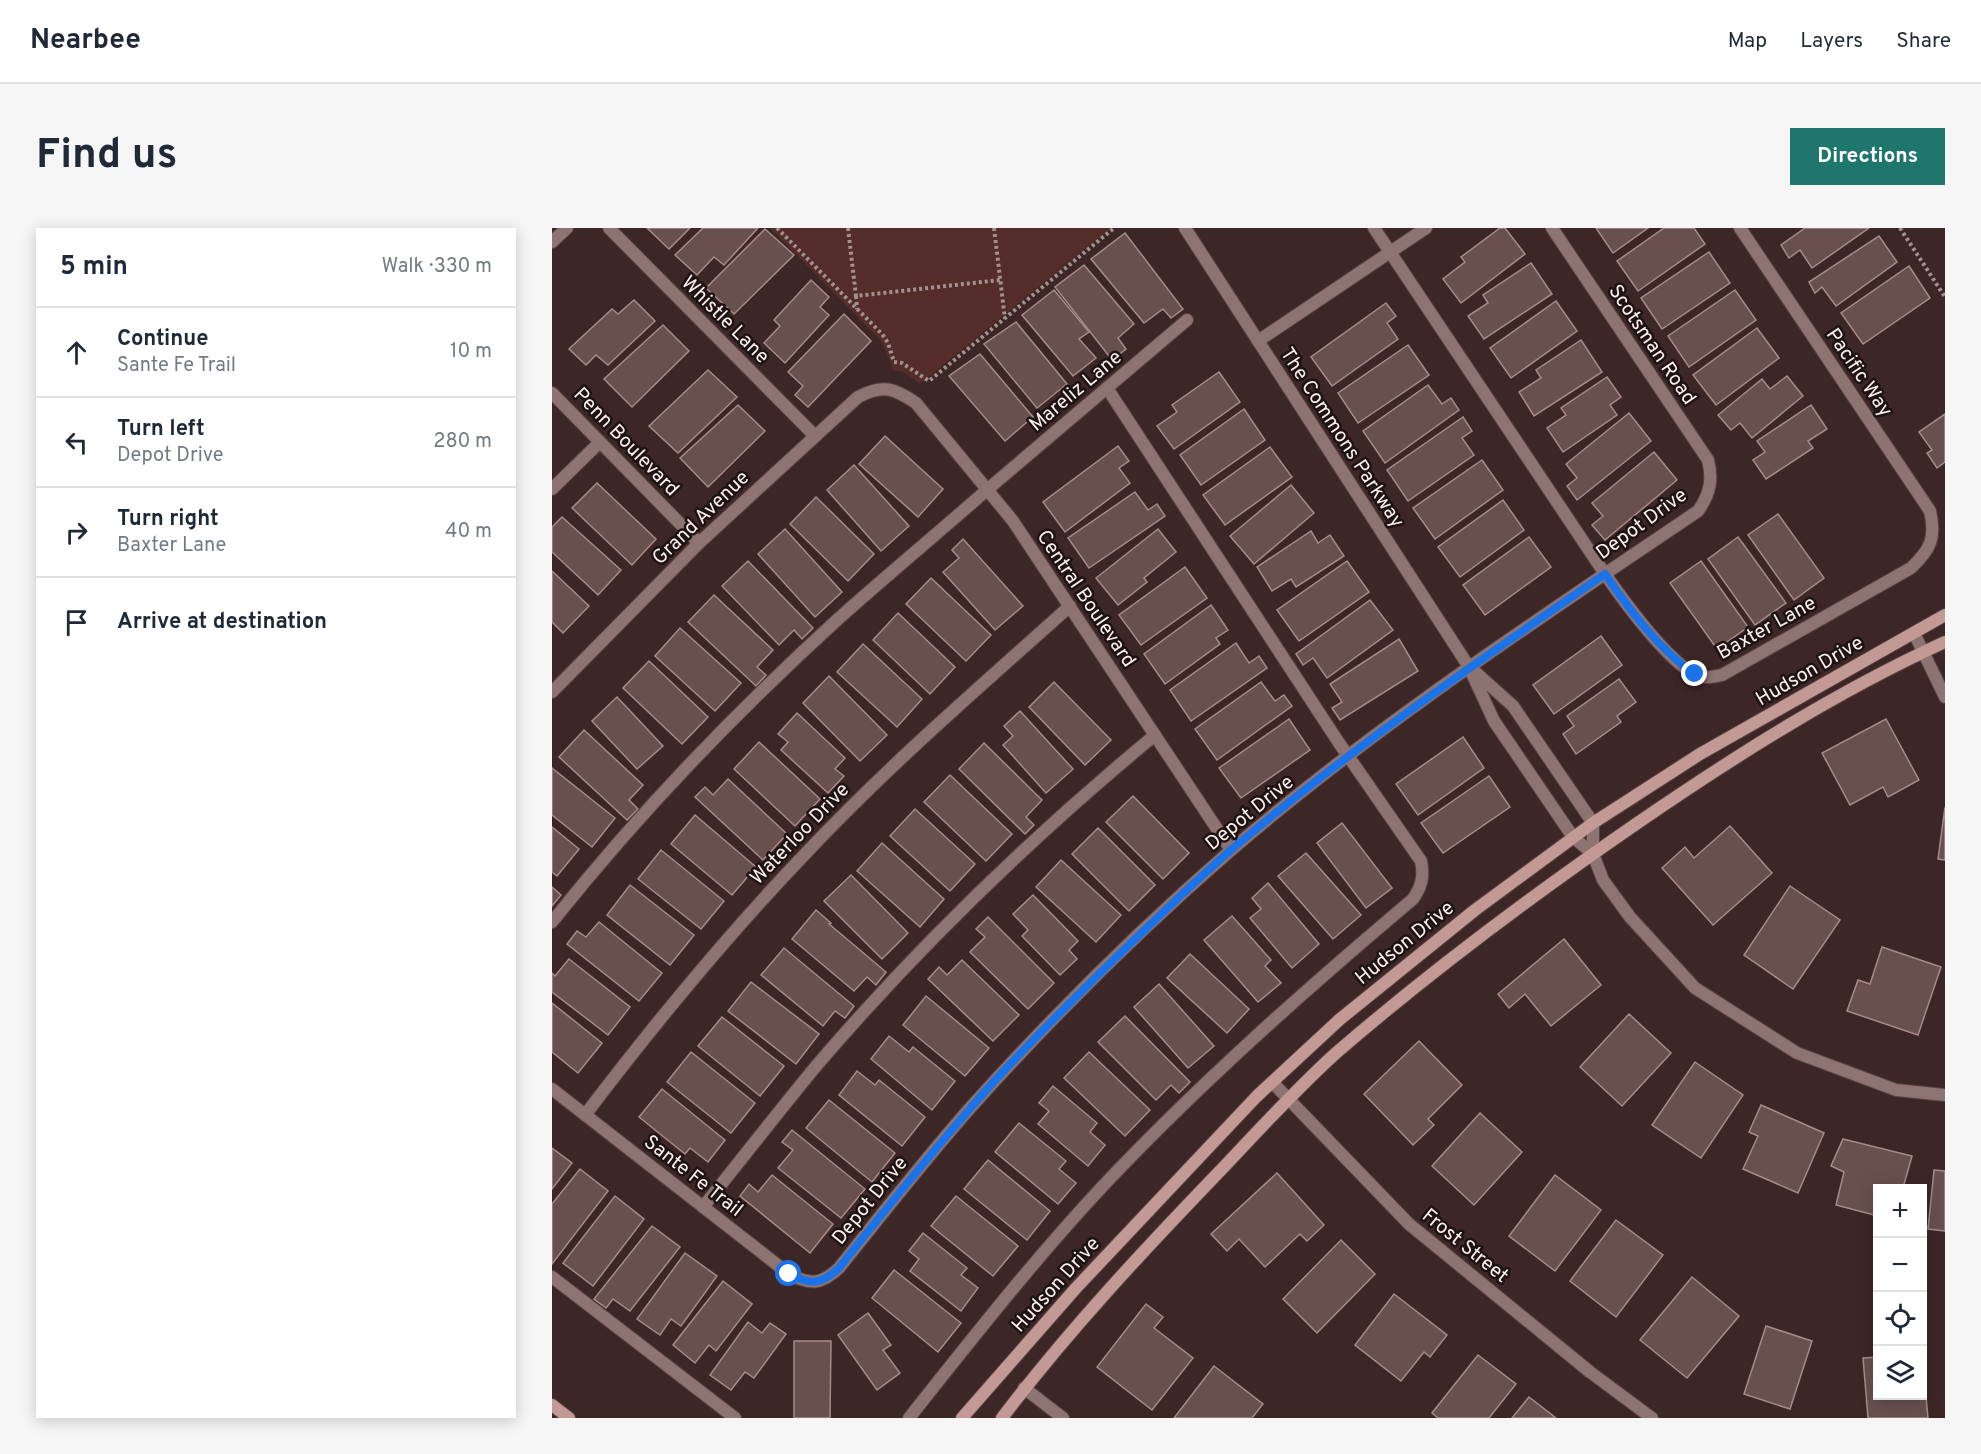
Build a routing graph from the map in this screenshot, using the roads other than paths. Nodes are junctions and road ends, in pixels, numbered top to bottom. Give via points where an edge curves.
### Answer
1 (567, 228) edge
2 (609, 228) edge
3 (1185, 228) edge
4 (1374, 228) edge
5 (1426, 228) edge
6 (1552, 228) edge
7 (1740, 228) edge
8 (552, 242) edge
9 (1390, 252) junction
10 (1187, 320) dead end
11 (1258, 341) junction
12 (887, 388) joint
13 (1107, 388) junction
14 (552, 393) edge
15 (815, 436) junction
16 (600, 442) junction
17 (1710, 486) joint
18 (552, 489) edge
19 (988, 489) junction
20 (699, 543) junction
21 (1931, 543) joint
22 (1605, 574) junction
23 (1070, 606) junction
24 (1945, 615) edge
25 (1914, 633) junction
26 (1945, 642) edge
27 (1922, 652) junction
28 (1469, 667) junction
29 (552, 692) edge
30 (1945, 697) edge
31 (1155, 735) junction
32 (1348, 757) junction
33 (1593, 823) junction
34 (1573, 837) junction
35 (1232, 850) junction
36 (1593, 854) junction
37 (552, 922) edge
38 (1272, 1082) junction
39 (552, 1089) edge
40 (1945, 1095) edge
41 (1289, 1100) junction
42 (585, 1115) junction
43 (704, 1207) junction
44 (552, 1277) edge
45 (817, 1282) joint
46 (1024, 1388) junction
47 (552, 1405) edge
48 (569, 1418) edge
49 (735, 1418) edge
50 (909, 1418) edge
51 (962, 1418) edge
52 (1002, 1418) edge
53 (1063, 1418) edge
54 (1652, 1418) edge

1 - 8 street
2 - 15 street, Whistle Lane
3 - 11 street, The Commons Parkway
4 - 9 street
5 - 9 street
6 - 17 street, Scotsman Road via 1708,460
7 - 21 street, Pacific Way via 1930,511 1934,528
9 - 11 street
9 - 22 street
10 - 13 street, Mareliz Lane
11 - 28 street, The Commons Parkway
12 - 15 street, Grand Avenue via 858,397
12 - 19 street, Central Boulevard via 916,403
13 - 19 street, Mareliz Lane
13 - 32 street
14 - 16 street, Penn Boulevard
15 - 20 street, Grand Avenue
16 - 18 street
16 - 20 street, Penn Boulevard
17 - 22 street, Depot Drive via 1698,511
19 - 23 street, Central Boulevard
19 - 37 street, Mareliz Lane via 775,679 635,825
20 - 29 street, Grand Avenue
21 - 22 street, Baxter Lane via 1911,568 1722,675 1707,678 1695,674 1670,654
22 - 28 street, Depot Drive
23 - 31 street, Central Boulevard
23 - 42 street, Waterloo Drive via 809,849 711,957
24 - 25 street, Hudson Drive
25 - 27 street
25 - 33 street, Hudson Drive via 1700,754
26 - 27 street, Hudson Drive
27 - 30 street
27 - 36 street, Hudson Drive via 1842,694 1720,767
28 - 32 street, Depot Drive
28 - 33 street, The Commons Parkway via 1513,706
28 - 34 street, The Commons Parkway via 1494,722
31 - 35 street, Central Boulevard
31 - 43 street via 1039,836 907,968 818,1064
32 - 35 street, Depot Drive
32 - 50 street via 1421,861 1420,890 1162,1125 1051,1245
33 - 34 street, Hudson Drive
33 - 36 street
34 - 36 street, The Commons Parkway
34 - 38 street, Hudson Drive via 1355,1007
35 - 45 street, Depot Drive via 1110,963 1018,1056 905,1184 839,1268
36 - 40 street via 1603,880 1630,917 1695,988 1797,1053 1896,1090
36 - 41 street, Hudson Drive via 1460,952 1335,1055
38 - 41 street, Frost Street
38 - 51 street, Hudson Drive via 1077,1288
39 - 42 street, Sante Fe Trail
41 - 46 street, Hudson Drive via 1133,1261
41 - 54 street, Frost Street via 1409,1224
42 - 43 street, Sante Fe Trail
43 - 45 street, Sante Fe Trail via 789,1274 802,1281
44 - 49 street
46 - 52 street, Hudson Drive
46 - 53 street
47 - 48 street

